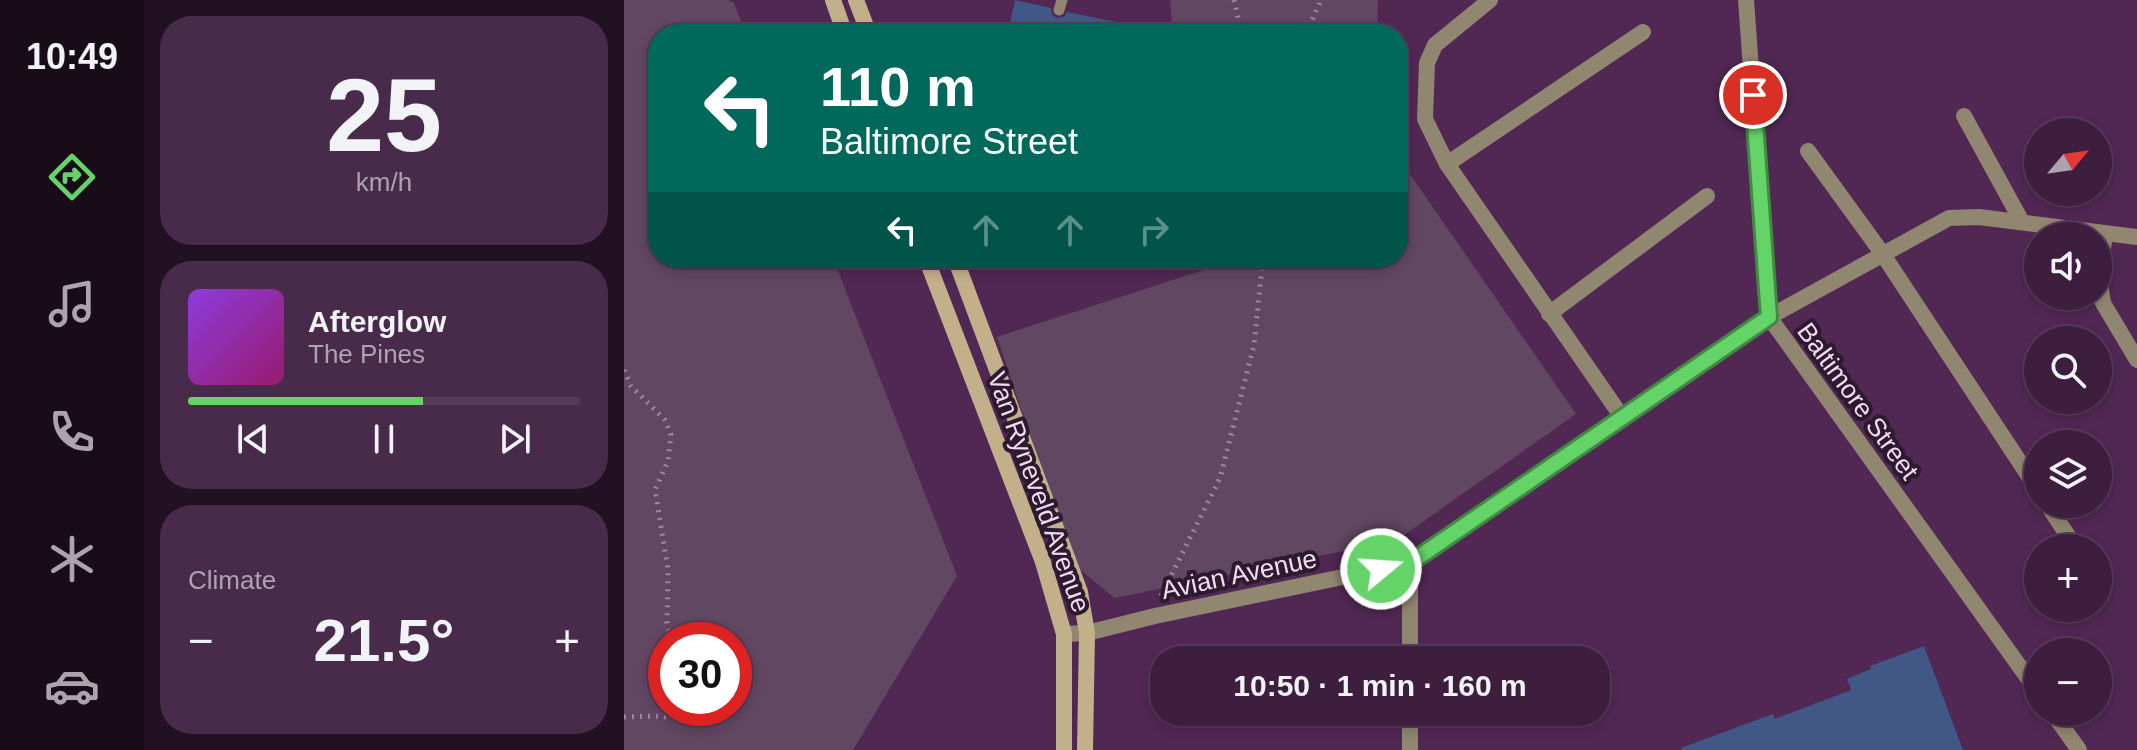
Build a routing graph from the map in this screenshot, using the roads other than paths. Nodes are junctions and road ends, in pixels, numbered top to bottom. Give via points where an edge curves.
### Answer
1 (833, 0) edge
2 (856, 0) edge
3 (1490, 0) edge
4 (1746, 0) edge
5 (841, 24) edge
6 (865, 24) edge
7 (1643, 32) dead end
8 (1964, 116) dead end
9 (1808, 151) dead end
10 (1447, 164) junction
11 (1707, 196) dead end
12 (2022, 222) joint
13 (2112, 235) edge
14 (2137, 237) edge
15 (1882, 253) junction
16 (930, 268) edge
17 (959, 268) edge
18 (2107, 310) edge
19 (1549, 314) junction
20 (1769, 317) junction
21 (2137, 360) edge
22 (1622, 417) junction
23 (2024, 469) edge
24 (1410, 563) junction
25 (1087, 633) junction
26 (1064, 634) junction
27 (1410, 646) edge
28 (2024, 672) edge
29 (1410, 726) edge
30 (2062, 726) edge
31 (1064, 750) edge
32 (1085, 750) edge
33 (1410, 750) edge
34 (2079, 750) edge

1 - 5 main road
2 - 6 main road
3 - 10 street via 1435,45 1427,63 1425,119
4 - 20 street, Baltimore Street
7 - 10 street
8 - 12 street
9 - 15 street
10 - 19 street
11 - 19 street
12 - 15 street, Avian Avenue via 1949,218
13 - 14 street, Avian Avenue
15 - 20 street, Avian Avenue
15 - 23 street
16 - 26 main road, Van Ryneveld Avenue via 1043,562
17 - 25 main road, Van Ryneveld Avenue via 1070,562
18 - 21 street
19 - 22 street
20 - 22 street, Avian Avenue
20 - 28 street, Baltimore Street
22 - 24 street, Avian Avenue
24 - 25 street, Avian Avenue
24 - 27 street
25 - 26 street, Avian Avenue
25 - 32 main road, Van Ryneveld Avenue
26 - 31 main road, Van Ryneveld Avenue
29 - 33 street
30 - 34 street

